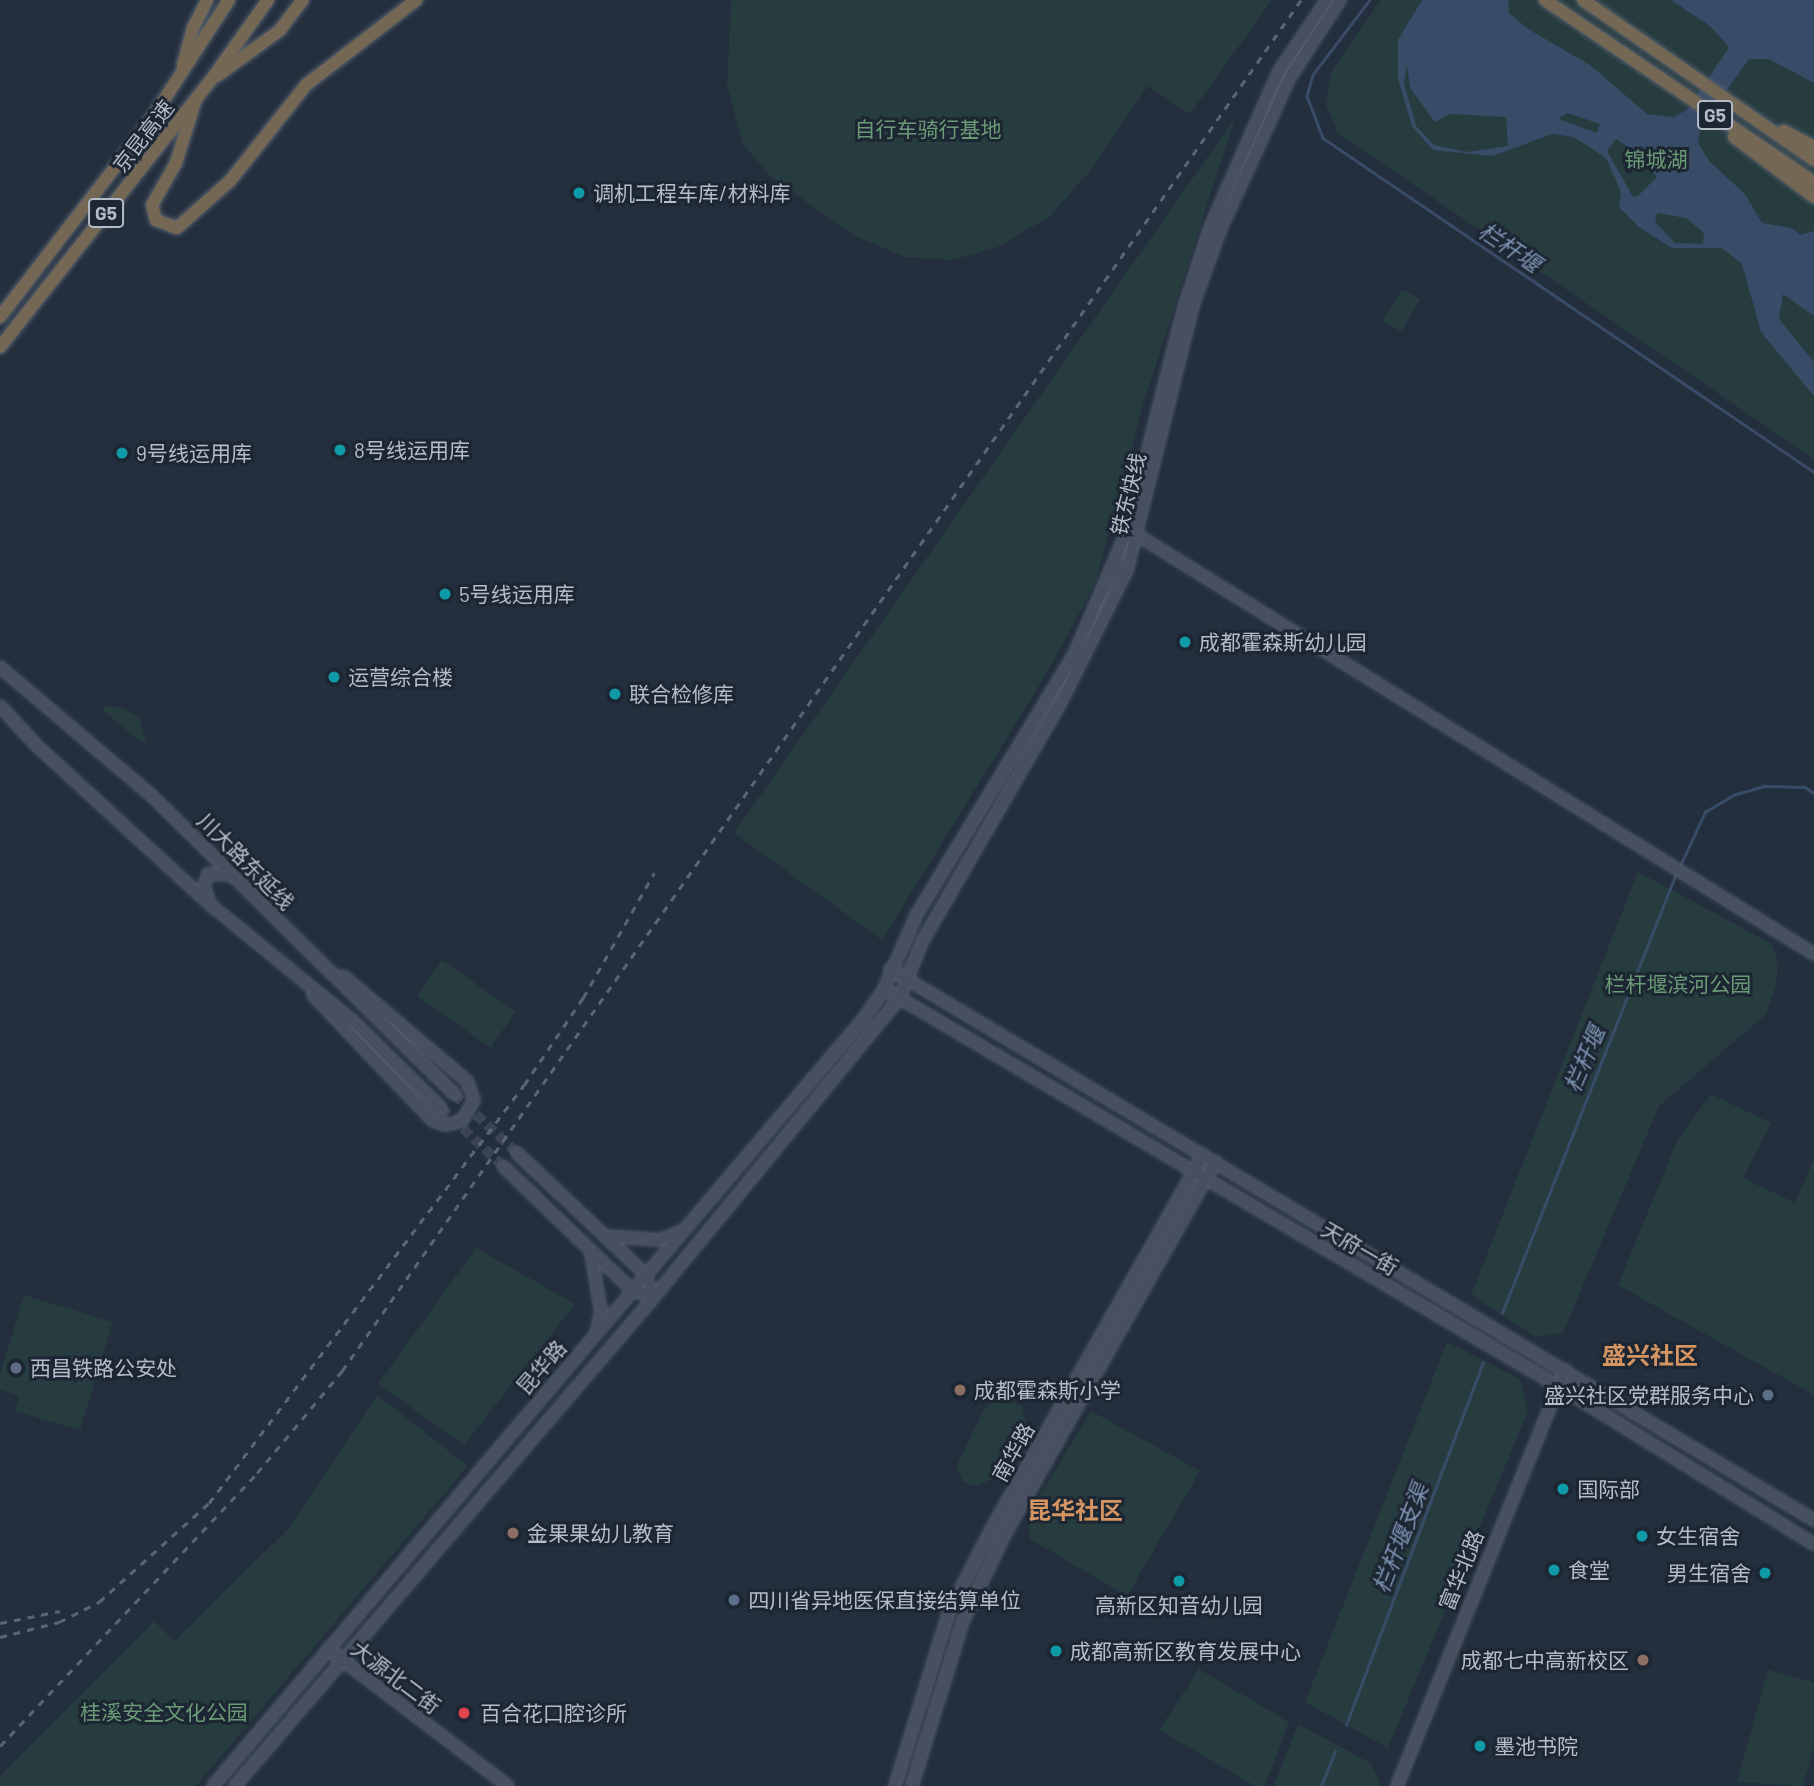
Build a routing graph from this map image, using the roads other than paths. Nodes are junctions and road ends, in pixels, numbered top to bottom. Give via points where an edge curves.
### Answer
1 (207, 0) edge
2 (229, 0) edge
3 (268, 0) edge
4 (303, 0) edge
5 (416, 0) edge
6 (1327, 0) edge
7 (1340, 0) edge
8 (1545, 0) edge
9 (1583, 0) edge
10 (1616, 48) junction
11 (180, 78) junction
12 (211, 80) junction
13 (196, 99) junction
14 (1729, 100) junction
15 (1814, 147) edge
16 (1814, 160) edge
17 (1814, 181) edge
18 (1814, 197) edge
19 (0, 317) edge
20 (0, 347) edge
21 (1128, 529) junction
22 (1139, 535) junction
23 (0, 667) edge
24 (0, 706) edge
25 (234, 877) junction
26 (212, 906) junction
27 (307, 948) junction
28 (1814, 954) edge
29 (289, 970) junction
30 (890, 970) junction
31 (907, 980) junction
32 (884, 989) junction
33 (900, 997) junction
34 (454, 1094) tunnel mouth
35 (441, 1108) tunnel mouth
36 (517, 1153) tunnel mouth
37 (1203, 1155) junction
38 (1216, 1162) junction
39 (504, 1167) tunnel mouth
40 (1193, 1172) junction
41 (1206, 1180) junction
42 (682, 1231) junction
43 (604, 1236) junction
44 (591, 1252) junction
45 (645, 1274) junction
46 (632, 1290) junction
47 (654, 1297) junction
48 (597, 1332) junction
49 (1565, 1370) junction
50 (1558, 1386) junction
51 (1814, 1520) edge
52 (1814, 1544) edge
53 (328, 1649) junction
54 (342, 1660) junction
55 (213, 1786) edge
56 (235, 1786) edge
57 (508, 1786) edge
58 (895, 1786) edge
59 (912, 1786) edge
60 (1398, 1786) edge

1 - 11 highway, G5 via 193,28
2 - 11 highway, 京昆高速
3 - 12 highway
4 - 12 highway, G5 via 280,30
5 - 13 highway via 307,84 230,181 177,228 156,220 152,205 176,163
6 - 21 main road, 铁东快线 via 1278,73 1210,228 1184,308
7 - 22 main road, 铁东快线 via 1290,78 1220,230 1193,305
8 - 10 highway, G5
9 - 14 highway, G5
10 - 17 highway, G5
10 - 18 highway
11 - 19 highway, 京昆高速 / G5
12 - 13 highway, 京昆高速 / G5
13 - 20 highway, 京昆高速 / G5
14 - 15 highway
14 - 16 highway, G5
21 - 22 main road
21 - 30 main road, 铁东快线 via 1074,655 917,914
22 - 28 main road
22 - 31 main road, 铁东快线 via 1099,631 928,930
23 - 25 main road, 川大路东延线 via 152,795
24 - 26 main road
25 - 26 main road via 223,872 208,874 204,887
25 - 27 main road, 川大路东延线
26 - 29 main road
27 - 29 main road via 467,1081 474,1100 468,1115 454,1124 432,1120
27 - 34 main road, 川大路东延线
29 - 35 main road via 353,1021
30 - 31 main road, 天府一街
30 - 32 main road, 昆华路
31 - 33 main road, 昆华路
31 - 37 main road, 天府一街
32 - 33 main road, 天府一街
32 - 42 main road, 昆华路
33 - 40 main road, 天府一街
33 - 47 main road, 昆华路
36 - 43 main road
37 - 38 main road, 天府一街
37 - 40 main road, 南华路
38 - 41 main road
38 - 49 main road, 天府一街
39 - 44 main road
40 - 41 main road, 天府一街
40 - 58 main road, 南华路 via 949,1612
41 - 50 main road, 天府一街
41 - 59 main road via 1004,1536 963,1622
42 - 43 main road via 660,1240
42 - 45 main road, 昆华路
43 - 45 main road
44 - 46 main road
44 - 48 main road via 601,1312
45 - 46 main road, 昆华路
45 - 47 main road
46 - 47 main road
46 - 48 main road, 昆华路
47 - 54 main road, 昆华路
48 - 53 main road, 昆华路
49 - 50 main road, 富华北路
49 - 51 main road, 天府一街
50 - 52 main road, 天府一街
50 - 60 main road, 富华北路
53 - 54 main road, 大源北二街
53 - 55 main road, 昆华路
54 - 56 main road, 昆华路
54 - 57 main road, 大源北二街

